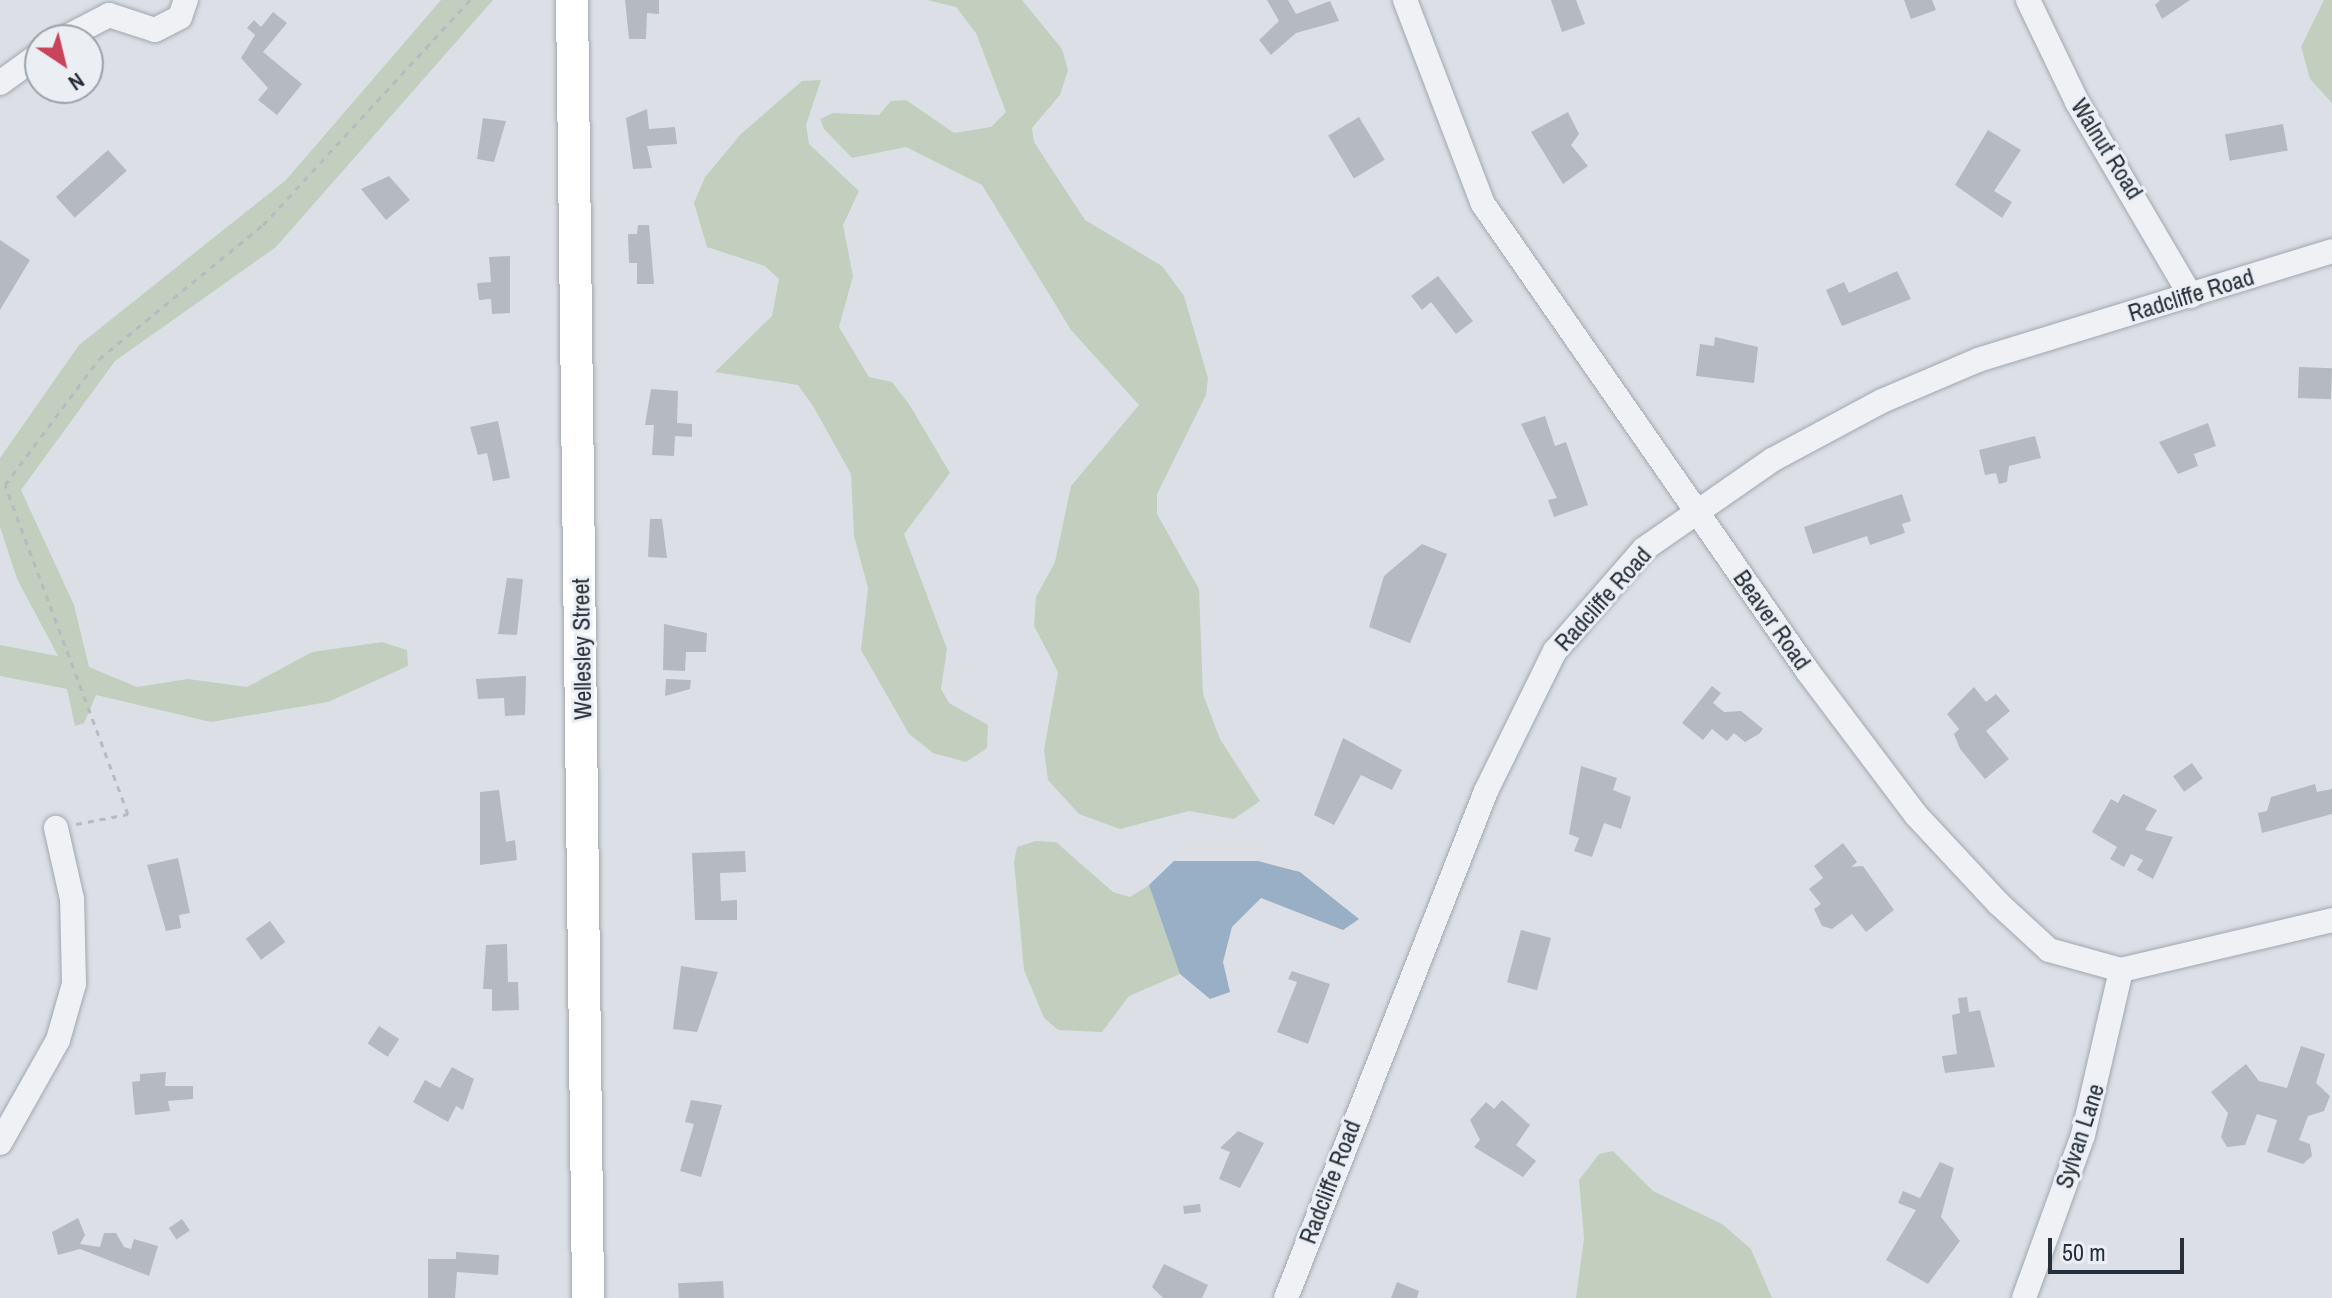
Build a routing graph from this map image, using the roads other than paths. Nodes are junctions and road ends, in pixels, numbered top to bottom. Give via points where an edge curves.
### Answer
1 (186, 0) edge
2 (572, 0) edge
3 (1405, 0) edge
4 (2028, 0) edge
5 (112, 7) edge
6 (86, 24) edge
7 (24, 66) edge
8 (0, 83) edge
9 (2332, 251) edge
10 (2191, 296) junction
11 (1697, 513) junction
12 (56, 828) road end
13 (2332, 920) edge
14 (2121, 970) junction
15 (0, 1143) edge
16 (588, 1298) edge
17 (1286, 1298) edge
18 (2024, 1298) edge

1 - 5 street via 180,17 155,30
2 - 16 main road, Wellesley Street
3 - 11 street, Beaver Road via 1483,204
4 - 10 street, Walnut Road via 2077,102
5 - 6 street
7 - 8 street
9 - 10 street, Radcliffe Road
10 - 11 street, Radcliffe Road via 1978,360 1882,401 1772,460
11 - 14 street, Beaver Road via 1937,837 2049,950
11 - 17 street, Radcliffe Road via 1644,549 1555,651 1486,791
12 - 15 street via 72,899 74,984 58,1040
13 - 14 street, Beaver Road
14 - 18 street, Sylvan Lane via 2083,1135

